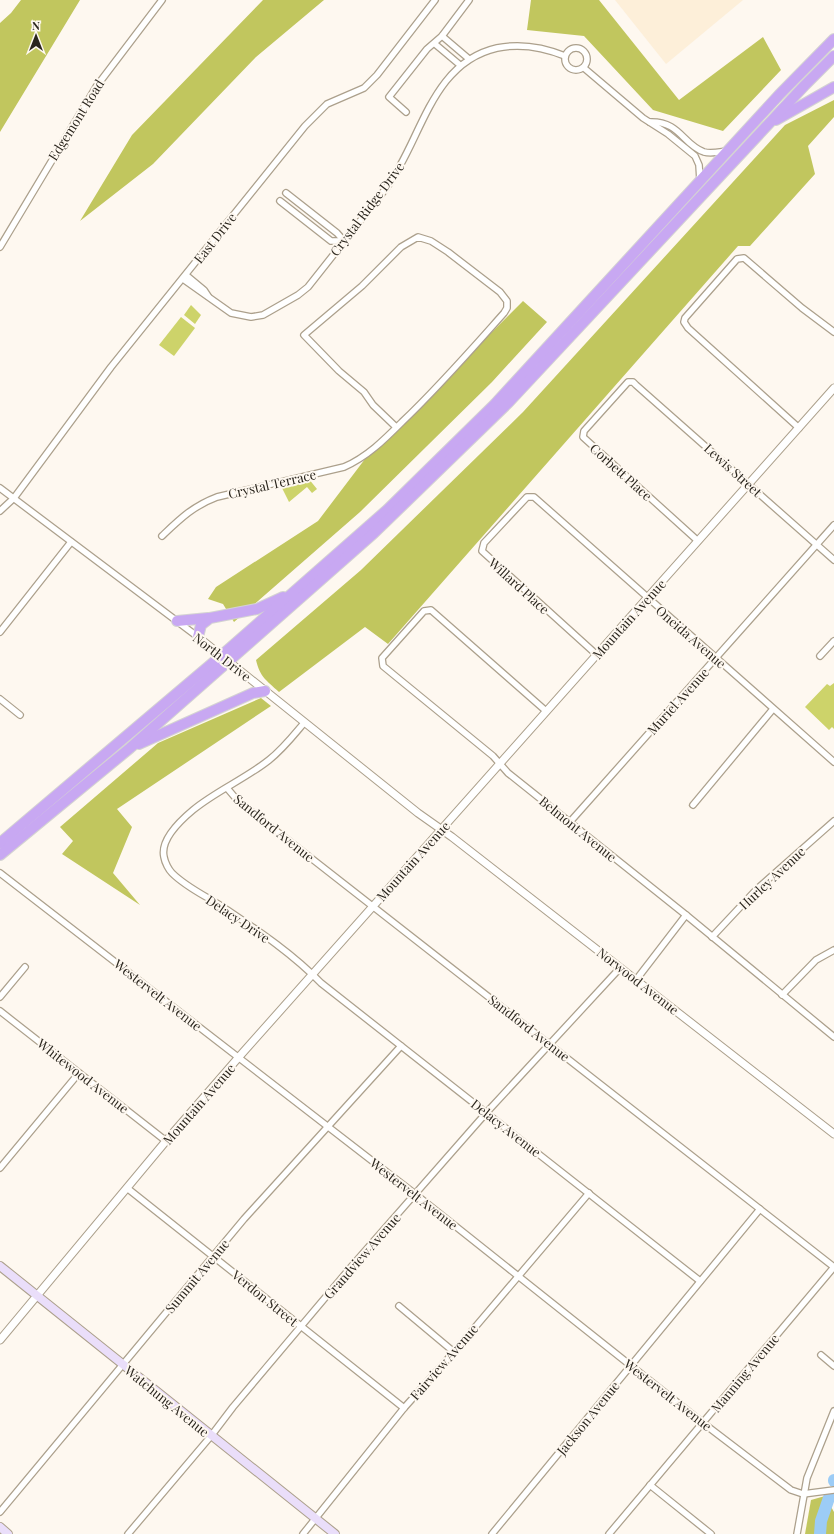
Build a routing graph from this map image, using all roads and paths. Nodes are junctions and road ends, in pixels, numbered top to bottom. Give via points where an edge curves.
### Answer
1 (162, 0) edge
2 (435, 0) edge
3 (470, 0) edge
4 (442, 36) junction
5 (834, 39) edge
6 (435, 44) junction
7 (566, 56) junction
8 (834, 56) edge
9 (469, 59) junction
10 (460, 65) junction
11 (584, 68) junction
12 (834, 88) edge
13 (406, 112) dead end
14 (650, 122) junction
15 (767, 125) junction
16 (727, 151) junction
17 (700, 182) junction
18 (286, 193) dead end
19 (280, 201) dead end
20 (344, 241) junction
21 (0, 247) edge
22 (184, 277) junction
23 (834, 332) edge
24 (631, 382) joint
25 (834, 388) edge
26 (396, 427) junction
27 (799, 428) junction
28 (748, 484) junction
29 (0, 488) edge
30 (531, 496) joint
31 (14, 498) junction
32 (0, 511) edge
33 (834, 525) edge
34 (162, 536) dead end
35 (698, 541) junction
36 (71, 542) junction
37 (817, 545) junction
38 (834, 560) edge
39 (298, 590) junction
40 (647, 598) junction
41 (210, 618) junction
42 (177, 621) junction
43 (0, 632) edge
44 (198, 638) junction
45 (834, 641) edge
46 (597, 655) junction
47 (820, 656) dead end
48 (716, 658) junction
49 (225, 659) junction
50 (266, 691) junction
51 (0, 699) edge
52 (773, 709) junction
53 (546, 712) junction
54 (20, 715) dead end
55 (304, 723) junction
56 (130, 748) junction
57 (834, 762) edge
58 (500, 764) junction
59 (227, 788) junction
60 (693, 805) dead end
61 (834, 821) edge
62 (569, 822) junction
63 (441, 830) junction
64 (0, 843) edge
65 (0, 855) edge
66 (0, 873) edge
67 (373, 906) junction
68 (686, 915) junction
69 (712, 937) junction
70 (834, 950) edge
71 (25, 967) dead end
72 (620, 968) junction
73 (313, 975) junction
74 (636, 980) junction
75 (782, 995) junction
76 (0, 997) edge
77 (0, 1011) edge
78 (834, 1037) edge
79 (550, 1044) junction
80 (401, 1046) junction
81 (238, 1058) junction
82 (79, 1073) junction
83 (487, 1112) junction
84 (327, 1127) junction
85 (834, 1134) edge
86 (166, 1141) junction
87 (0, 1168) edge
88 (127, 1188) junction
89 (589, 1193) junction
90 (415, 1194) junction
91 (760, 1208) junction
92 (213, 1256) junction
93 (0, 1266) edge
94 (834, 1267) edge
95 (518, 1276) junction
96 (700, 1281) junction
97 (37, 1296) junction
98 (399, 1306) dead end
99 (301, 1327) junction
100 (0, 1340) edge
101 (454, 1352) junction
102 (822, 1355) dead end
103 (123, 1365) junction
104 (631, 1366) junction
105 (834, 1366) edge
106 (404, 1408) junction
107 (834, 1411) edge
108 (704, 1423) junction
109 (211, 1436) junction
110 (650, 1484) junction
111 (834, 1490) edge
112 (803, 1494) junction
113 (0, 1512) edge
114 (315, 1519) junction
115 (0, 1527) edge
116 (8, 1534) edge
117 (128, 1534) edge
118 (303, 1534) edge
119 (335, 1534) edge
120 (492, 1534) edge
121 (610, 1534) edge
122 (711, 1534) edge
123 (797, 1534) edge

1 - 21 street, Edgemont Road via 96,87
2 - 22 street, East Drive via 369,84 327,104 315,115
3 - 4 street
4 - 6 street
4 - 9 street
5 - 16 highway
6 - 10 street
6 - 13 street via 427,49 389,97
7 - 9 street, Crystal Ridge Drive via 533,46 509,46 476,54
7 - 11 street via 566,64 571,69 578,71
7 - 11 street via 570,50 581,49 588,58
8 - 15 highway
9 - 10 street, Crystal Ridge Drive
10 - 20 street, Crystal Ridge Drive via 436,95 399,171
11 - 14 street
12 - 15 highway
14 - 16 street via 671,126 699,150
14 - 17 street via 695,156 699,165
15 - 49 highway via 508,403 374,533
16 - 17 highway
17 - 39 highway via 495,404 387,510
18 - 20 street
19 - 20 street via 331,241
20 - 22 street, Crystal Ridge Drive via 308,287 263,315 247,317 231,313
22 - 31 street, East Drive via 111,367
23 - 27 street via 747,260 740,258 685,318 684,322 688,328
24 - 28 street, Lewis Street
24 - 35 street, Corbett Place via 625,384 584,431 583,437
25 - 27 street, Mountain Avenue
26 - 26 street via 427,397 507,308 507,301 500,292 448,252 431,241 418,237 401,248 362,286 304,335 364,392 373,405
26 - 34 street, Crystal Terrace via 368,453 344,467 241,490 200,504
27 - 28 street, Mountain Avenue
28 - 35 street, Mountain Avenue
28 - 37 street, Lewis Street
29 - 31 street, North Drive
30 - 40 street, Oneida Avenue
30 - 46 street, Willard Place via 523,500 484,543 482,551
31 - 32 street, East Drive
31 - 36 street, North Drive
33 - 37 street, Muriel Avenue
35 - 40 street, Mountain Avenue
36 - 42 street, North Drive
36 - 43 street
37 - 38 street, Lewis Street
37 - 48 street, Muriel Avenue
39 - 41 highway via 257,609
39 - 49 highway
40 - 46 street, Mountain Avenue
40 - 48 street, Oneida Avenue
41 - 42 highway
41 - 44 highway via 201,625
42 - 44 street, North Drive
44 - 49 street, North Drive
45 - 47 street
46 - 53 street, Mountain Avenue
48 - 52 street, Oneida Avenue
48 - 62 street, Muriel Avenue
49 - 50 street, North Drive
49 - 56 highway
49 - 64 highway
50 - 55 street, North Drive
50 - 56 highway via 253,693
51 - 54 street
52 - 57 street, Oneida Avenue
52 - 60 street
53 - 58 street, Mountain Avenue
53 - 58 street, Belmont Avenue via 431,610 427,609 384,654 384,666
55 - 59 street via 277,753
55 - 63 street, North Drive
56 - 65 highway
58 - 62 street, Belmont Avenue
58 - 63 street, Mountain Avenue
59 - 67 street, Sandford Avenue via 238,801
59 - 73 street, Delacy Drive via 194,810 175,829 164,851 165,862 183,883 255,928
61 - 69 street, Hurley Avenue via 757,889
62 - 68 street, Belmont Avenue
63 - 67 street, Mountain Avenue
63 - 72 street, Norwood Avenue
66 - 81 street, Westervelt Avenue
67 - 73 street, Mountain Avenue
67 - 79 street, Sandford Avenue
68 - 69 street, Belmont Avenue
68 - 74 street
69 - 75 street, Belmont Avenue
70 - 75 street via 816,960
71 - 76 street
72 - 74 street, Norwood Avenue
72 - 79 street, Grandview Avenue
73 - 80 street, Delacy Avenue
73 - 81 street, Mountain Avenue
74 - 85 street, Norwood Avenue
75 - 78 street, Belmont Avenue
77 - 82 street, Whitewood Avenue
79 - 83 street, Grandview Avenue
79 - 91 street, Sandford Avenue
80 - 83 street, Delacy Avenue
80 - 84 street, Summit Avenue
81 - 84 street, Westervelt Avenue
81 - 86 street, Mountain Avenue
82 - 86 street, Whitewood Avenue
82 - 87 street
83 - 89 street, Delacy Avenue
83 - 90 street, Grandview Avenue
84 - 90 street, Westervelt Avenue
84 - 92 street, Summit Avenue
86 - 88 street, Mountain Avenue
88 - 92 street, Verdon Street
88 - 97 street, Mountain Avenue
89 - 95 street, Fairview Avenue
89 - 96 street, Delacy Avenue
90 - 95 street, Westervelt Avenue
90 - 99 street, Grandview Avenue
91 - 94 street, Sandford Avenue
91 - 96 street, Jackson Avenue
92 - 99 street, Verdon Street
92 - 103 street, Summit Avenue
93 - 97 main road, Watchung Avenue
94 - 108 street, Manning Avenue
95 - 101 street, Fairview Avenue
95 - 104 street, Westervelt Avenue
96 - 104 street, Jackson Avenue
97 - 100 street, Mountain Avenue
97 - 103 main road, Watchung Avenue
98 - 101 street
99 - 106 street, Verdon Street
99 - 109 street, Grandview Avenue
101 - 106 street, Fairview Avenue
102 - 105 street
103 - 109 main road, Watchung Avenue
103 - 113 street, Summit Avenue
104 - 108 street, Westervelt Avenue
104 - 120 street, Jackson Avenue
106 - 114 street, Fairview Avenue
107 - 112 street via 813,1460
108 - 110 street, Manning Avenue
108 - 112 street, Westervelt Avenue via 791,1490
109 - 114 main road, Watchung Avenue
109 - 117 street, Grandview Avenue
110 - 121 street, Manning Avenue
110 - 122 street
111 - 112 street
112 - 123 street
114 - 118 street, Fairview Avenue
114 - 119 main road, Watchung Avenue
115 - 116 main road

